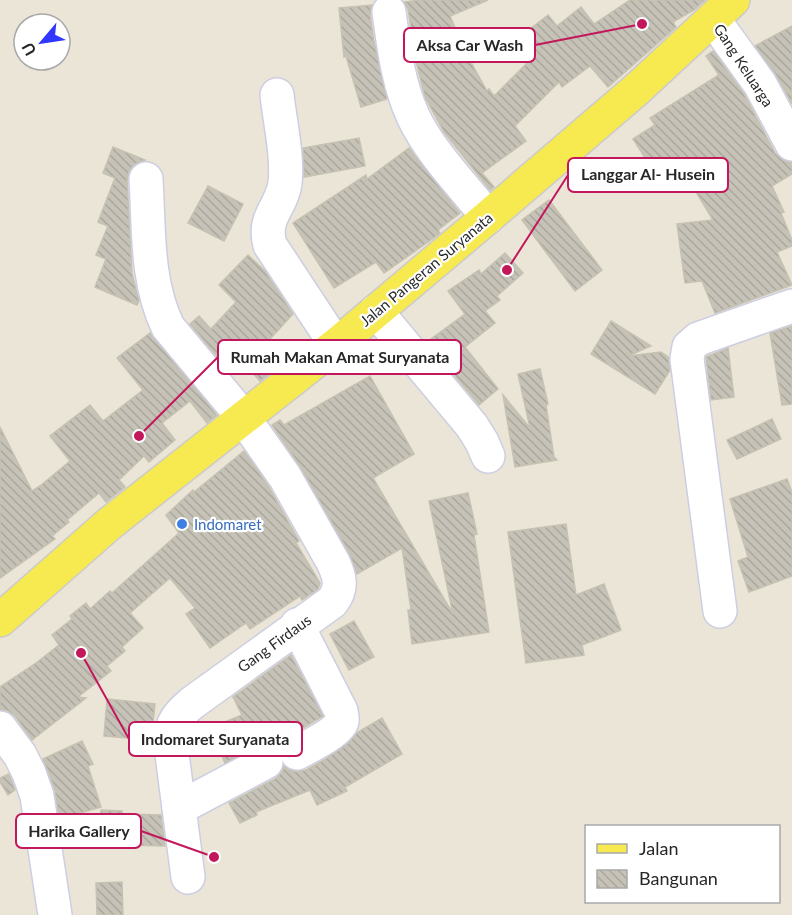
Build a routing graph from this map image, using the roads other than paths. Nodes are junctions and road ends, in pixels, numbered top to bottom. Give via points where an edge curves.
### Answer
1 (723, 9) edge
2 (389, 12) dead end
3 (277, 95) dead end
4 (792, 144) edge
5 (146, 179) dead end
6 (488, 218) junction
7 (792, 306) edge
8 (376, 311) junction
9 (336, 345) junction
10 (243, 417) junction
11 (488, 456) dead end
12 (720, 611) dead end
13 (0, 620) edge
14 (297, 625) junction
15 (0, 728) edge
16 (179, 808) junction
17 (188, 877) dead end
18 (54, 915) edge

1 - 4 street, Gang Keluarga
1 - 6 main road, Jalan Pangeran Suryanata
2 - 6 street via 401,85 414,118
3 - 9 street via 285,173 284,187 267,232 270,245
5 - 10 street via 153,282 161,312 168,327
6 - 8 main road, Jalan Pangeran Suryanata
7 - 12 street via 698,339 689,347 687,359
8 - 9 main road, Jalan Pangeran Suryanata
8 - 11 street via 472,426
9 - 10 main road, Jalan Pangeran Suryanata
10 - 13 main road, Jalan Pangeran Suryanata via 109,524
10 - 14 street, Gang Firdaus via 285,477 338,573 338,595
14 - 16 street, Gang Firdaus via 177,717 170,739
14 - 16 street via 340,711 340,725
15 - 18 street via 20,755 37,796
16 - 17 street, Gang Firdaus

